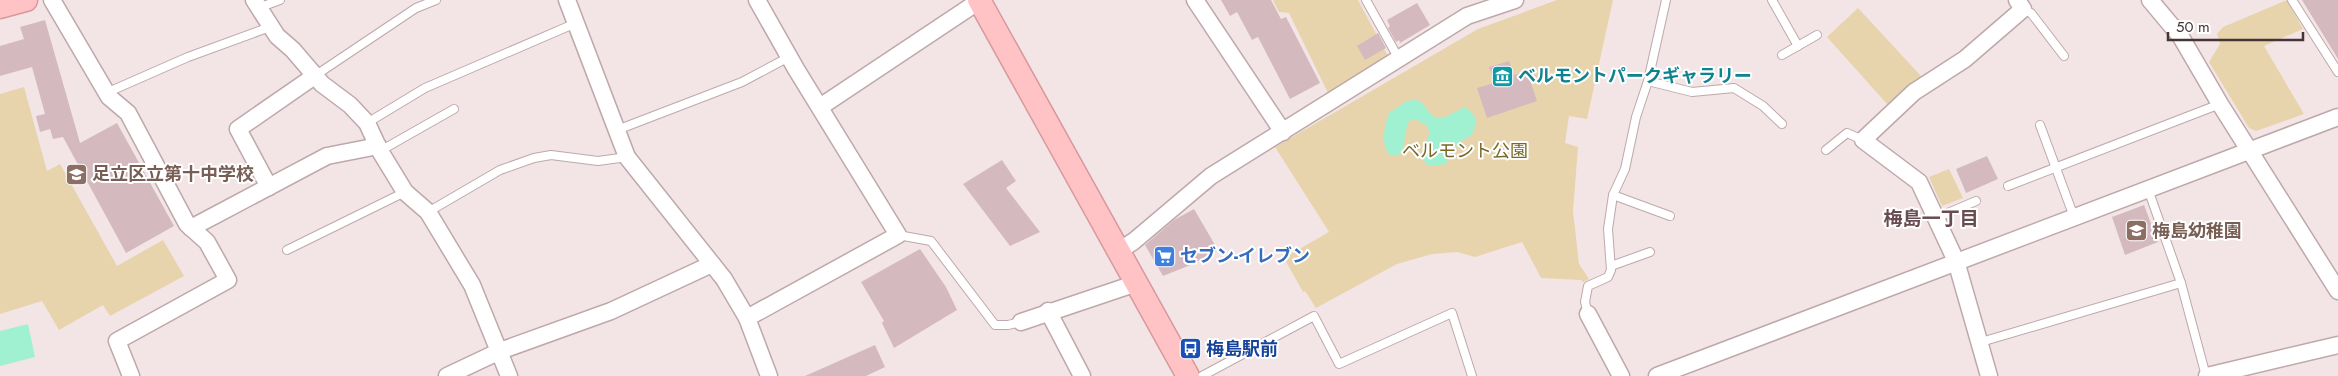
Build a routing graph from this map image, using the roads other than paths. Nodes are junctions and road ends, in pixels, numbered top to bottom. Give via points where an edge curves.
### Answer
1 (26, 0) edge
2 (52, 0) edge
3 (280, 0) edge
4 (436, 0) edge
5 (567, 0) edge
6 (757, 0) edge
7 (979, 0) edge
8 (1195, 0) edge
9 (1366, 0) edge
10 (1515, 0) edge
11 (1666, 0) edge
12 (1772, 0) edge
13 (2150, 0) edge
14 (2292, 0) edge
15 (1497, 3) edge
16 (256, 4) edge
17 (2020, 4) edge
18 (0, 7) edge
19 (576, 23) junction
20 (270, 27) junction
21 (1817, 35) dead end
22 (1798, 46) junction
23 (1782, 55) dead end
24 (2064, 56) dead end
25 (789, 57) junction
26 (1399, 59) junction
27 (2338, 72) edge
28 (316, 75) junction
29 (1648, 81) junction
30 (106, 93) junction
31 (2220, 104) junction
32 (820, 107) junction
33 (454, 109) dead end
34 (2338, 117) edge
35 (368, 123) junction
36 (1782, 124) dead end
37 (2040, 124) dead end
38 (617, 130) junction
39 (1283, 132) junction
40 (1863, 140) junction
41 (379, 149) junction
42 (1826, 150) dead end
43 (2249, 150) junction
44 (627, 157) junction
45 (2055, 167) junction
46 (2008, 186) dead end
47 (269, 187) junction
48 (2148, 189) junction
49 (405, 192) junction
50 (1613, 195) junction
51 (1976, 201) dead end
52 (428, 212) junction
53 (1670, 216) dead end
54 (2074, 217) junction
55 (1936, 218) junction
56 (191, 228) junction
57 (898, 235) junction
58 (287, 250) dead end
59 (1119, 251) junction
60 (1650, 252) dead end
61 (1956, 261) junction
62 (712, 264) junction
63 (1611, 266) junction
64 (2181, 283) junction
65 (1137, 284) junction
66 (2338, 291) edge
67 (1048, 311) junction
68 (1588, 314) joint
69 (747, 318) junction
70 (1021, 322) joint
71 (1981, 342) junction
72 (2338, 345) edge
73 (500, 351) junction
74 (131, 376) edge
75 (447, 376) edge
76 (509, 376) edge
77 (769, 376) edge
78 (1082, 376) edge
79 (1188, 376) edge
80 (1202, 376) edge
81 (1472, 376) edge
82 (1621, 376) edge
83 (1657, 376) edge
84 (1989, 376) edge
85 (2207, 376) edge

1 - 18 street
2 - 30 street
3 - 16 lane
4 - 28 lane via 416,8
5 - 19 street
6 - 25 street
7 - 32 street
7 - 59 street
8 - 39 street
9 - 26 lane
10 - 15 street
11 - 29 lane
12 - 22 lane
13 - 31 street via 2181,36
14 - 27 lane
15 - 26 street via 1466,16
16 - 20 street
17 - 24 lane via 2031,13
17 - 40 street via 1964,59 1914,92
19 - 35 lane via 424,88
19 - 38 street
20 - 28 street
20 - 30 lane via 188,57
21 - 22 lane
22 - 23 lane
25 - 32 street
25 - 38 lane via 742,82
26 - 39 street
28 - 35 street via 322,84
28 - 47 street via 238,129
29 - 36 lane via 1692,92 1734,88
29 - 50 lane via 1636,117 1625,169
30 - 56 street via 128,113
31 - 43 street
31 - 45 lane
32 - 57 street
33 - 41 lane
34 - 43 street
35 - 41 street
37 - 45 lane
38 - 44 street
39 - 59 street via 1211,176
40 - 42 lane via 1847,133
40 - 55 street via 1919,182
41 - 47 street via 327,156
41 - 49 street
43 - 48 street
43 - 66 street
44 - 52 lane via 598,161 551,155 534,158 500,170
44 - 62 street
45 - 46 lane
45 - 54 lane
47 - 56 street
48 - 54 street
48 - 64 lane
49 - 52 street
49 - 58 lane
50 - 53 lane
50 - 63 lane via 1608,230
51 - 55 lane
52 - 73 street via 472,285
54 - 61 street
55 - 61 street
56 - 74 street via 207,242 228,280 116,341
57 - 69 street
57 - 70 lane via 931,241 995,325
59 - 65 street
60 - 63 lane
61 - 71 street
61 - 83 street
62 - 69 street
62 - 73 street via 611,311
63 - 68 lane via 1608,277 1588,286
64 - 71 lane
64 - 85 lane
65 - 67 street
65 - 79 street
67 - 70 street
67 - 78 street
68 - 82 street
69 - 77 street
71 - 84 street
72 - 85 street
73 - 75 street
73 - 76 street
80 - 81 lane via 1314,316 1339,364 1452,313

